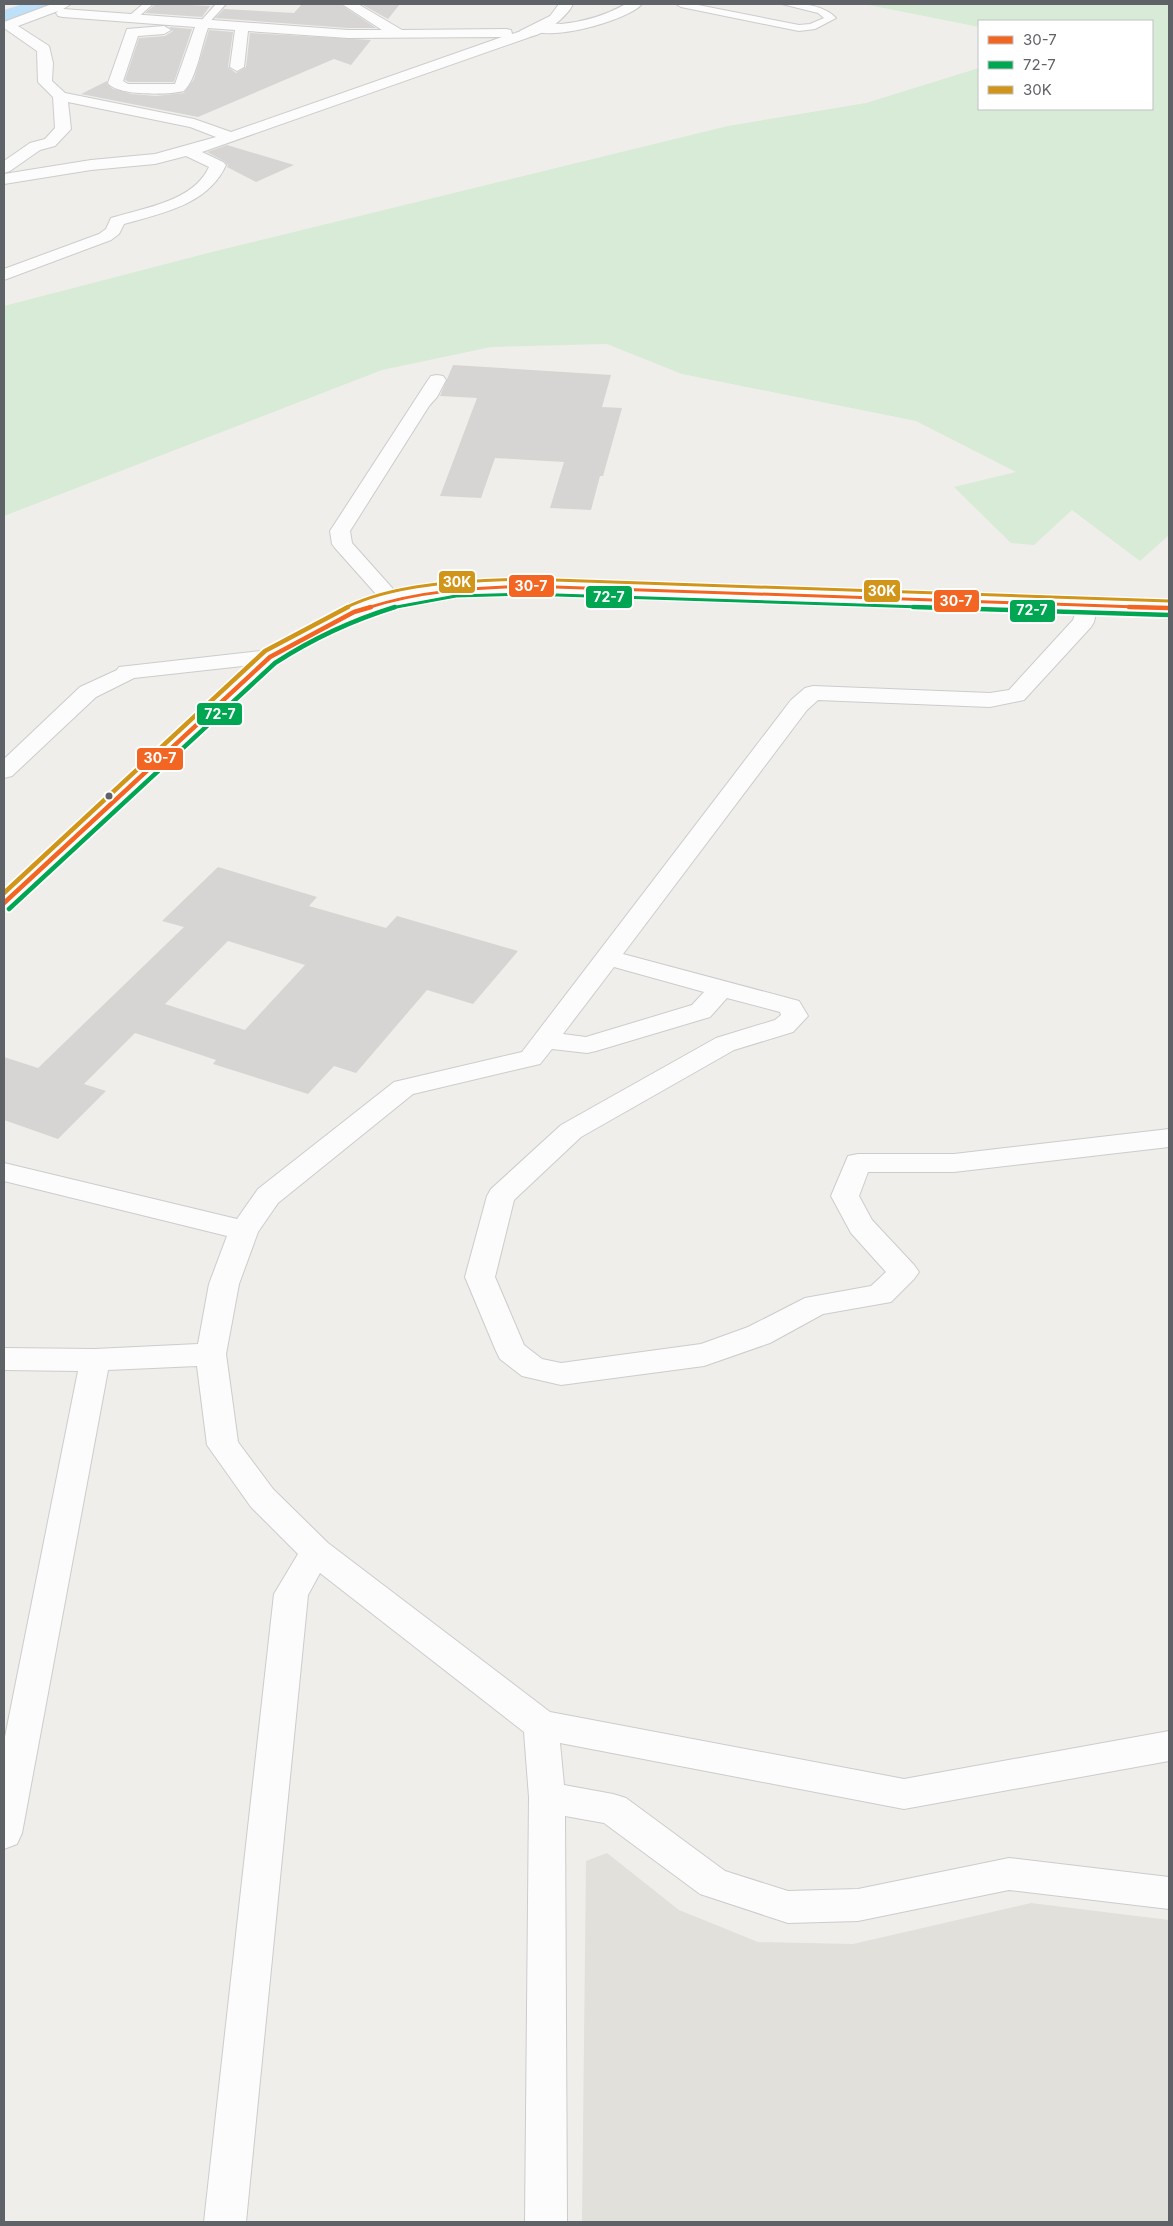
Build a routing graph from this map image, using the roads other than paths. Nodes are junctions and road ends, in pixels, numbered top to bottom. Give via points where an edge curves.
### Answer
1 (148, 4) edge
2 (221, 4) edge
3 (349, 4) edge
4 (566, 4) edge
5 (634, 4) edge
6 (681, 4) edge
7 (786, 4) edge
8 (64, 8) edge
9 (133, 18) junction
10 (242, 26) junction
11 (202, 27) junction
12 (538, 28) junction
13 (401, 34) junction
14 (525, 34) junction
15 (237, 67) dead end
16 (60, 96) junction
17 (231, 137) junction
18 (50, 143) junction
19 (188, 151) junction
20 (91, 164) junction
21 (4, 168) edge
22 (4, 179) edge
23 (4, 275) edge
24 (437, 380) dead end
25 (391, 599) junction
26 (1086, 604) junction
27 (1169, 608) edge
28 (270, 657) junction
29 (4, 771) edge
30 (4, 903) edge
31 (607, 956) junction
32 (721, 988) junction
33 (544, 1040) junction
34 (1169, 1138) edge
35 (4, 1172) edge
36 (244, 1230) junction
37 (211, 1354) junction
38 (4, 1359) edge
39 (95, 1360) junction
40 (316, 1552) junction
41 (541, 1725) junction
42 (1169, 1746) edge
43 (547, 1797) junction
44 (4, 1833) edge
45 (1169, 1893) edge
46 (225, 2222) edge
47 (546, 2222) edge

1 - 9 lane
2 - 11 lane
3 - 13 street
4 - 12 street via 564,10
5 - 12 street via 601,21 571,28
6 - 7 lane via 799,28 812,27 831,18 822,11
8 - 9 street
8 - 16 street via 8,25 44,49 44,82
9 - 11 street
10 - 11 street
10 - 13 street via 348,34
10 - 15 street
11 - 11 street via 184,83 178,88 126,88 115,83 132,32
12 - 14 street
13 - 14 street
14 - 17 street
16 - 17 street via 194,123
16 - 18 street via 63,129
17 - 19 street
18 - 20 street
18 - 21 street via 35,146
19 - 20 street via 155,159
19 - 23 street via 218,165 208,184 171,204 117,221 113,231 105,237
20 - 22 street
24 - 25 street via 340,531 342,544
25 - 26 street via 446,590 526,586
25 - 28 street via 335,619 306,633
26 - 27 street
26 - 31 street via 1084,622 1016,695 990,700 813,693 799,705
28 - 29 street via 127,672 88,692
28 - 30 street
31 - 32 street
31 - 33 street
32 - 33 street via 701,1011 587,1045
32 - 34 street via 790,1007 795,1016 784,1026 725,1044 571,1130 501,1196 480,1277 511,1351 533,1368 561,1374 704,1355 759,1335 816,1305 880,1295 904,1272 861,1226 845,1196 858,1163 954,1163
33 - 36 street via 531,1058 404,1088 268,1196
35 - 36 street
36 - 37 street via 224,1284
37 - 39 street
37 - 40 street via 223,1445 262,1498
38 - 39 street
39 - 44 street
40 - 41 street
40 - 46 street via 292,1594
41 - 42 street via 904,1794
41 - 43 street
43 - 45 street via 613,1809 713,1883 788,1907 858,1905 1009,1874
43 - 47 street

